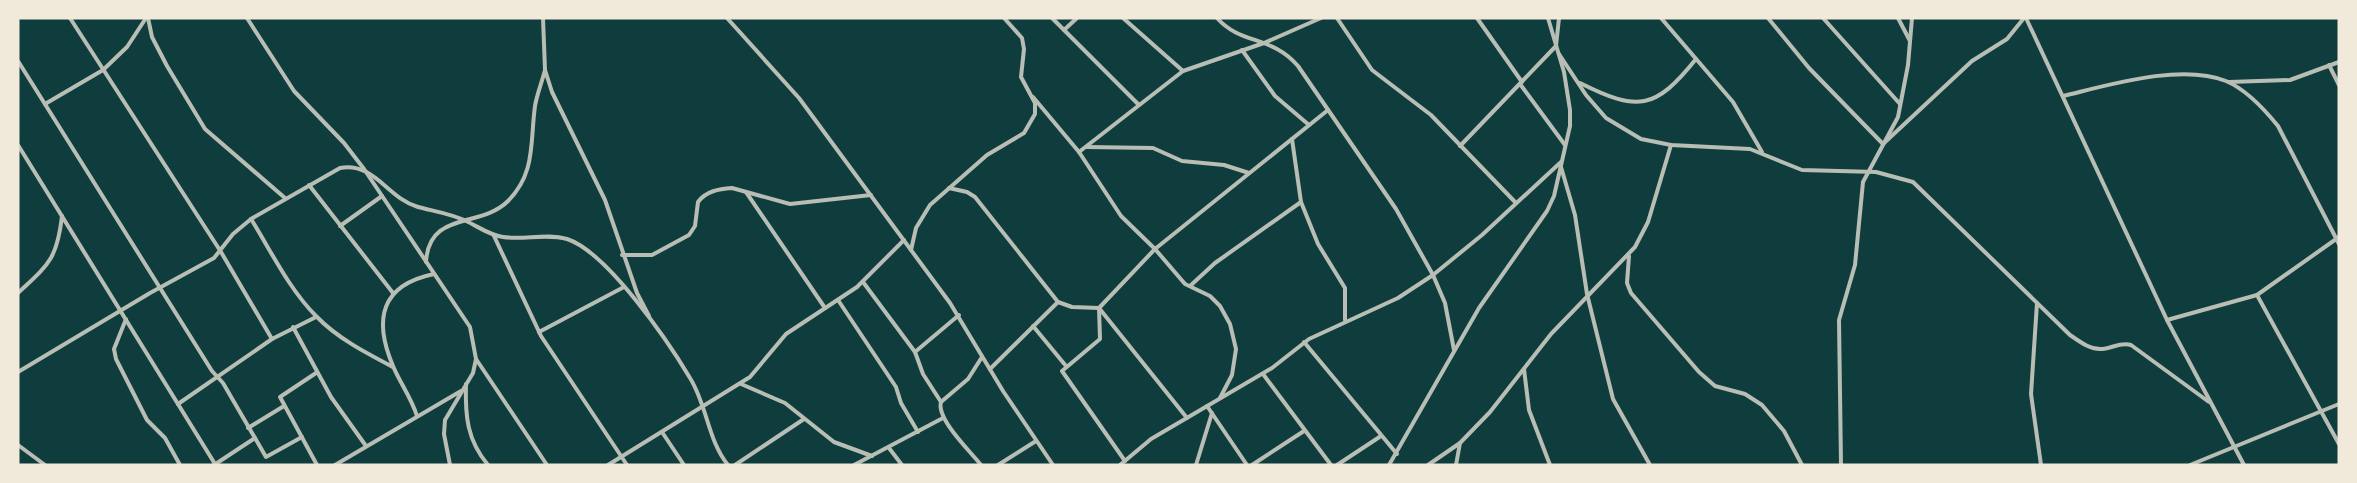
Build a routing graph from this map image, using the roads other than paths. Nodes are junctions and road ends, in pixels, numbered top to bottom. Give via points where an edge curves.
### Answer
1 (70, 18) edge
2 (147, 18) edge
3 (247, 18) edge
4 (543, 18) edge
5 (727, 18) edge
6 (1004, 18) edge
7 (1052, 18) edge
8 (1077, 18) edge
9 (1123, 18) edge
10 (1217, 18) edge
11 (1321, 18) edge
12 (1337, 18) edge
13 (1477, 18) edge
14 (1548, 18) edge
15 (1559, 18) edge
16 (1661, 18) edge
17 (1768, 18) edge
18 (1823, 18) edge
19 (1898, 18) edge
20 (1912, 18) edge
21 (2025, 18) edge
22 (1064, 30) junction
23 (1910, 41) junction
24 (1264, 43) junction
25 (1556, 46) junction
26 (1242, 50) junction
27 (1559, 54) junction
28 (1696, 58) junction
29 (18, 61) edge
30 (2339, 62) edge
31 (2329, 65) junction
32 (103, 70) junction
33 (545, 70) junction
34 (1183, 71) junction
35 (2228, 81) junction
36 (1578, 82) junction
37 (1521, 83) junction
38 (2339, 85) edge
39 (2063, 96) junction
40 (1033, 97) junction
41 (45, 104) junction
42 (1900, 104) junction
43 (1139, 105) junction
44 (1328, 110) junction
45 (1309, 125) junction
46 (1292, 139) junction
47 (1883, 144) junction
48 (18, 145) edge
49 (1671, 145) junction
50 (1460, 146) junction
51 (1565, 146) junction
52 (1086, 147) junction
53 (1079, 152) junction
54 (1762, 153) junction
55 (1561, 164) junction
56 (364, 169) junction
57 (1867, 172) junction
58 (1250, 173) junction
59 (309, 185) junction
60 (949, 188) junction
61 (746, 191) junction
62 (871, 195) junction
63 (382, 196) junction
64 (285, 198) junction
65 (1301, 202) junction
66 (1516, 204) junction
67 (62, 216) junction
68 (251, 219) junction
69 (465, 220) junction
70 (340, 226) junction
71 (494, 235) junction
72 (2338, 238) edge
73 (904, 240) junction
74 (2339, 244) edge
75 (1155, 249) junction
76 (911, 250) junction
77 (221, 252) junction
78 (622, 255) junction
79 (1629, 255) junction
80 (426, 262) junction
81 (434, 274) junction
82 (1433, 275) junction
83 (863, 282) junction
84 (1190, 286) junction
85 (160, 287) junction
86 (624, 287) junction
87 (18, 293) edge
88 (393, 293) junction
89 (1587, 294) junction
90 (2258, 295) junction
91 (838, 300) junction
92 (1058, 302) junction
93 (2037, 303) junction
94 (825, 308) junction
95 (1099, 308) junction
96 (121, 310) junction
97 (959, 315) junction
98 (316, 316) junction
99 (126, 319) junction
100 (1345, 320) junction
101 (2167, 320) junction
102 (1033, 326) junction
103 (293, 327) junction
104 (655, 328) junction
105 (539, 332) junction
106 (272, 339) junction
107 (1304, 342) junction
108 (1454, 351) junction
109 (915, 352) junction
110 (982, 357) junction
111 (476, 359) junction
112 (1066, 366) junction
113 (393, 367) junction
114 (990, 369) junction
115 (1524, 369) junction
116 (18, 372) edge
117 (316, 373) junction
118 (1263, 374) junction
119 (218, 378) junction
120 (466, 384) junction
121 (741, 384) junction
122 (462, 390) junction
123 (1220, 399) junction
124 (941, 402) junction
125 (2209, 402) junction
126 (178, 404) junction
127 (2339, 404) edge
128 (284, 405) junction
129 (704, 405) junction
130 (1207, 406) junction
131 (2321, 410) junction
132 (1212, 413) junction
133 (417, 416) junction
134 (943, 418) junction
135 (1186, 418) junction
136 (804, 419) junction
137 (248, 428) junction
138 (1304, 431) junction
139 (662, 432) junction
140 (918, 432) junction
141 (1382, 436) junction
142 (255, 438) junction
143 (302, 438) junction
144 (1036, 441) junction
145 (1460, 443) junction
146 (2339, 444) edge
147 (18, 445) edge
148 (2233, 445) junction
149 (366, 446) junction
150 (889, 448) junction
151 (1397, 454) junction
152 (872, 456) junction
153 (622, 457) junction
154 (1125, 461) junction
155 (545, 463) edge
156 (45, 465) edge
157 (180, 465) edge
158 (214, 465) edge
159 (317, 465) edge
160 (335, 465) edge
161 (450, 465) edge
162 (488, 465) edge
163 (537, 465) edge
164 (608, 465) edge
165 (627, 465) edge
166 (684, 465) edge
167 (728, 465) edge
168 (735, 465) edge
169 (854, 465) edge
170 (902, 465) edge
171 (981, 465) edge
172 (998, 465) edge
173 (1053, 465) edge
174 (1120, 465) edge
175 (1196, 465) edge
176 (1250, 465) edge
177 (1330, 465) edge
178 (1337, 465) edge
179 (1389, 465) edge
180 (1428, 465) edge
181 (1456, 465) edge
182 (1550, 465) edge
183 (1650, 465) edge
184 (1802, 465) edge
185 (1841, 465) edge
186 (2041, 465) edge
187 (2190, 465) edge
188 (2244, 465) edge

1 - 32 street
2 - 32 street via 127,47
2 - 64 street via 167,66 206,129
3 - 56 street via 294,91
4 - 33 street
5 - 62 street via 799,98
6 - 40 street via 1022,38 1021,77
7 - 22 street
8 - 22 street
9 - 34 street
10 - 24 street via 1231,31
11 - 24 street
12 - 50 street via 1372,70 1418,104
13 - 37 street
14 - 25 street
15 - 25 street
16 - 28 street
17 - 47 street via 1809,68
18 - 42 street
19 - 23 street
20 - 23 street
21 - 39 street
21 - 47 street via 2007,39 1972,61
22 - 43 street
23 - 42 street
24 - 26 street
24 - 44 street via 1287,53
25 - 27 street
25 - 37 street
26 - 34 street
26 - 45 street via 1275,96
27 - 36 street
27 - 51 street via 1569,91
28 - 36 street via 1665,94 1636,103 1609,98
28 - 54 street via 1733,102
29 - 41 street
30 - 31 street
31 - 35 street via 2290,80
31 - 38 street
32 - 41 street
32 - 77 street
33 - 69 street via 536,104 527,174 506,203 486,215
33 - 78 street via 570,133 605,200
34 - 43 street
35 - 39 street via 2201,74 2172,75
35 - 72 street via 2278,126
36 - 49 street via 1615,126 1641,139
37 - 50 street
37 - 51 street
39 - 101 street
40 - 53 street
40 - 60 street via 1035,114 1024,133 987,155
41 - 85 street
42 - 47 street via 1898,117
43 - 52 street
44 - 45 street
44 - 82 street via 1396,209
45 - 46 street
46 - 58 street
46 - 65 street
47 - 57 street
48 - 67 street
49 - 54 street via 1734,146
49 - 79 street via 1648,222
50 - 66 street
51 - 55 street
52 - 53 street
52 - 58 street via 1154,148 1182,161 1224,165
53 - 75 street via 1114,209
54 - 57 street via 1802,170
55 - 66 street
55 - 89 street via 1575,215
55 - 108 street via 1547,211
56 - 59 street via 340,168
56 - 63 street
56 - 69 street via 405,202
57 - 93 street via 1913,182
57 - 185 street via 1855,265 1839,320
58 - 75 street
59 - 64 street
59 - 70 street
60 - 76 street via 921,217
60 - 92 street via 975,197
61 - 62 street via 790,204
61 - 78 street via 732,188 707,194 698,202 695,226 689,235 652,255
61 - 94 street
62 - 73 street
63 - 70 street
63 - 80 street
64 - 68 street
65 - 84 street via 1215,263
65 - 100 street via 1318,244 1345,288
66 - 82 street
67 - 87 street via 56,252
67 - 96 street
68 - 77 street via 233,234
68 - 98 street
69 - 71 street
69 - 80 street via 444,227 435,236
70 - 88 street
71 - 86 street via 567,239 592,255
71 - 105 street
72 - 74 street
72 - 90 street
73 - 76 street
73 - 83 street
75 - 84 street
75 - 95 street
76 - 97 street
77 - 85 street
77 - 106 street
78 - 104 street
79 - 89 street
79 - 184 street via 1627,283 1631,292 1715,386 1745,394 1762,405 1784,431
80 - 81 street
81 - 88 street
81 - 111 street via 471,327
82 - 100 street via 1398,298
82 - 108 street via 1447,309
83 - 91 street
83 - 109 street
84 - 123 street via 1216,301 1234,334 1235,364
85 - 96 street
85 - 119 street
86 - 104 street
86 - 105 street
88 - 113 street via 383,308
89 - 115 street
89 - 183 street via 1613,399
90 - 101 street
90 - 131 street
91 - 94 street
91 - 140 street via 896,387
92 - 95 street
92 - 102 street
93 - 125 street via 2082,343 2099,349 2131,345
93 - 186 street via 2031,394
94 - 121 street via 786,334
95 - 112 street via 1100,339
95 - 135 street
96 - 99 street
96 - 116 street
97 - 109 street
97 - 110 street
98 - 103 street
98 - 113 street via 357,348
99 - 126 street
99 - 157 street via 114,349 116,359 147,420 165,438
100 - 107 street
101 - 125 street
102 - 112 street
102 - 114 street
103 - 106 street
103 - 117 street
104 - 129 street via 686,371
105 - 153 street
106 - 119 street
107 - 118 street
107 - 141 street
108 - 151 street
109 - 124 street via 923,374
110 - 114 street
110 - 124 street via 968,379
111 - 120 street
111 - 155 street
112 - 154 street via 1063,374
113 - 133 street via 411,396
114 - 144 street
115 - 145 street
115 - 182 street via 1529,410
117 - 128 street via 281,395
117 - 149 street
118 - 123 street
118 - 138 street
119 - 126 street
119 - 137 street
120 - 122 street
120 - 162 street via 471,440
121 - 129 street
121 - 136 street via 774,396
122 - 133 street
122 - 161 street via 445,420
123 - 130 street
124 - 134 street
125 - 148 street
126 - 158 street
127 - 131 street
128 - 137 street
128 - 143 street
129 - 139 street
129 - 167 street
130 - 132 street
130 - 135 street
131 - 146 street
131 - 148 street
132 - 175 street
132 - 176 street
133 - 149 street
134 - 140 street
134 - 171 street
135 - 154 street via 1151,439
136 - 152 street via 834,442
136 - 168 street
137 - 142 street
138 - 176 street
138 - 177 street
139 - 153 street
139 - 166 street
140 - 150 street
141 - 151 street
141 - 178 street
142 - 143 street via 267,457
142 - 158 street
143 - 159 street
144 - 172 street
144 - 173 street
145 - 180 street
145 - 181 street
147 - 156 street
148 - 187 street
148 - 188 street
149 - 160 street
150 - 152 street
150 - 170 street
151 - 179 street
152 - 169 street
153 - 164 street
153 - 165 street
154 - 174 street
155 - 163 street

